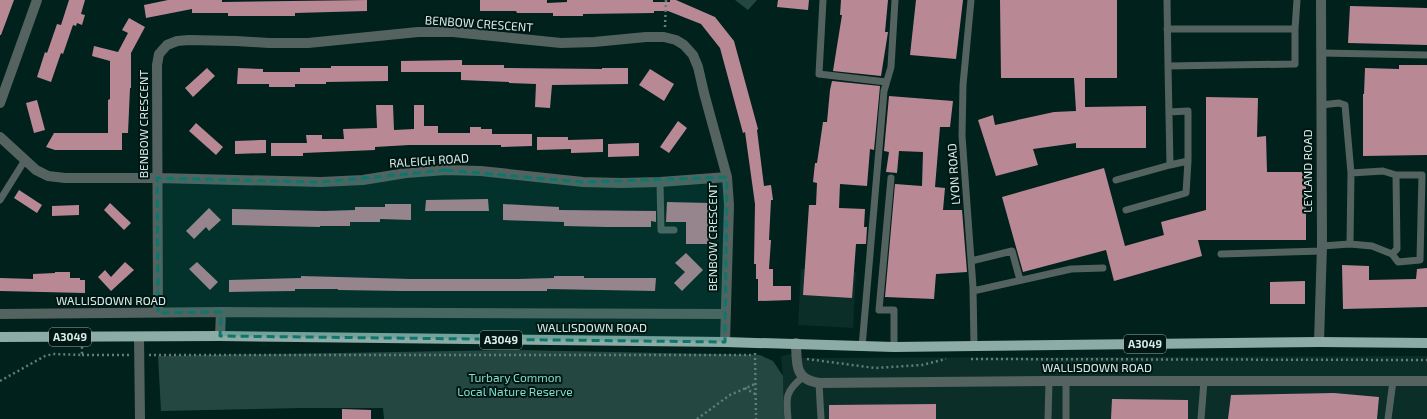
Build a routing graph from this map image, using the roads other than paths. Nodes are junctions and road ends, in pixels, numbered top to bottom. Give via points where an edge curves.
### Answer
1 (37, 0) edge
2 (823, 0) edge
3 (895, 0) edge
4 (971, 0) edge
5 (1167, 0) edge
6 (1297, 0) edge
7 (1321, 0) edge
8 (1295, 29) junction
9 (1167, 30) junction
10 (1321, 53) junction
11 (1427, 56) edge
12 (1168, 66) junction
13 (886, 82) junction
14 (0, 103) edge
15 (1321, 104) junction
16 (1169, 112) junction
17 (0, 137) edge
18 (25, 160) junction
19 (1188, 161) junction
20 (1170, 165) junction
21 (1351, 173) junction
22 (1396, 175) junction
23 (727, 177) junction
24 (157, 178) junction
25 (891, 178) dead end
26 (1116, 180) dead end
27 (660, 182) junction
28 (0, 200) edge
29 (1126, 210) dead end
30 (674, 230) dead end
31 (1350, 244) junction
32 (1322, 249) junction
33 (1221, 254) dead end
34 (1392, 254) junction
35 (971, 261) junction
36 (1103, 268) dead end
37 (1020, 280) junction
38 (973, 291) junction
39 (222, 312) junction
40 (0, 314) edge
41 (158, 314) junction
42 (726, 314) junction
43 (220, 336) junction
44 (0, 337) edge
45 (139, 337) junction
46 (725, 342) junction
47 (1319, 342) junction
48 (796, 343) junction
49 (1427, 343) edge
50 (974, 346) junction
51 (862, 347) junction
52 (894, 347) junction
53 (804, 377) junction
54 (1427, 380) edge
55 (1049, 381) junction
56 (1066, 381) junction
57 (1204, 381) junction
58 (1393, 381) junction
59 (819, 383) junction
60 (140, 419) edge
61 (788, 419) edge
62 (821, 419) edge
63 (1048, 419) edge
64 (1066, 419) edge
65 (1201, 419) edge
66 (1388, 419) edge

1 - 14 street
2 - 13 lane via 819,74
3 - 13 lane via 892,67
4 - 35 lane, LYON ROAD via 963,85 962,136
5 - 9 lane
6 - 8 lane
7 - 10 street, LEYLAND ROAD
8 - 9 lane
8 - 12 lane via 1295,64
9 - 12 lane
10 - 11 lane
10 - 15 street, LEYLAND ROAD
12 - 16 lane
13 - 51 lane
15 - 21 lane via 1345,104
15 - 32 street, LEYLAND ROAD
16 - 19 lane via 1188,111
16 - 20 lane
17 - 18 street, RALEIGH ROAD
18 - 24 street, RALEIGH ROAD via 48,176
18 - 28 lane
19 - 20 lane
19 - 29 lane via 1186,193
20 - 26 lane
21 - 22 lane via 1383,171
21 - 31 lane
22 - 34 lane via 1397,249
22 - 34 lane via 1422,175 1420,260 1398,262
23 - 24 street, BENBOW CRESCENT via 698,67 693,55 680,43 664,37 561,43 453,32 418,32 308,43 177,41 166,45 159,54 157,65
23 - 27 street, RALEIGH ROAD
23 - 42 street, BENBOW CRESCENT via 729,204
24 - 27 street, RALEIGH ROAD via 321,182 363,180 446,170 481,171 583,182
24 - 41 street, BENBOW CRESCENT
25 - 52 lane via 879,310 894,310
27 - 30 lane via 661,230
31 - 32 lane
31 - 34 lane via 1372,246
32 - 33 lane
32 - 47 street, LEYLAND ROAD
35 - 37 lane via 1012,251
35 - 38 lane, LYON ROAD
36 - 37 lane via 1071,269
37 - 38 lane
38 - 50 lane, LYON ROAD
39 - 41 street, WALLISDOWN ROAD
39 - 42 street, WALLISDOWN ROAD
39 - 43 street
40 - 41 street, WALLISDOWN ROAD
42 - 46 street, BENBOW CRESCENT
43 - 45 main road, WALLISDOWN ROAD / A3049
43 - 46 main road, WALLISDOWN ROAD / A3049
44 - 45 main road, WALLISDOWN ROAD / A3049
45 - 60 street
46 - 48 main road, WALLISDOWN ROAD / A3049
47 - 49 main road, WALLISDOWN ROAD / A3049
47 - 50 main road, WALLISDOWN ROAD / A3049
48 - 51 main road, WALLISDOWN ROAD / A3049
48 - 53 street via 799,373
50 - 52 main road, WALLISDOWN ROAD / A3049
51 - 52 main road, WALLISDOWN ROAD / A3049
53 - 59 street, WALLISDOWN ROAD
53 - 61 lane via 797,382 786,398
54 - 58 street, WALLISDOWN ROAD
55 - 56 street, WALLISDOWN ROAD
55 - 59 street, WALLISDOWN ROAD
55 - 63 lane
56 - 57 street, WALLISDOWN ROAD
56 - 64 lane
57 - 58 street, WALLISDOWN ROAD
57 - 65 lane
58 - 66 lane
59 - 62 lane

